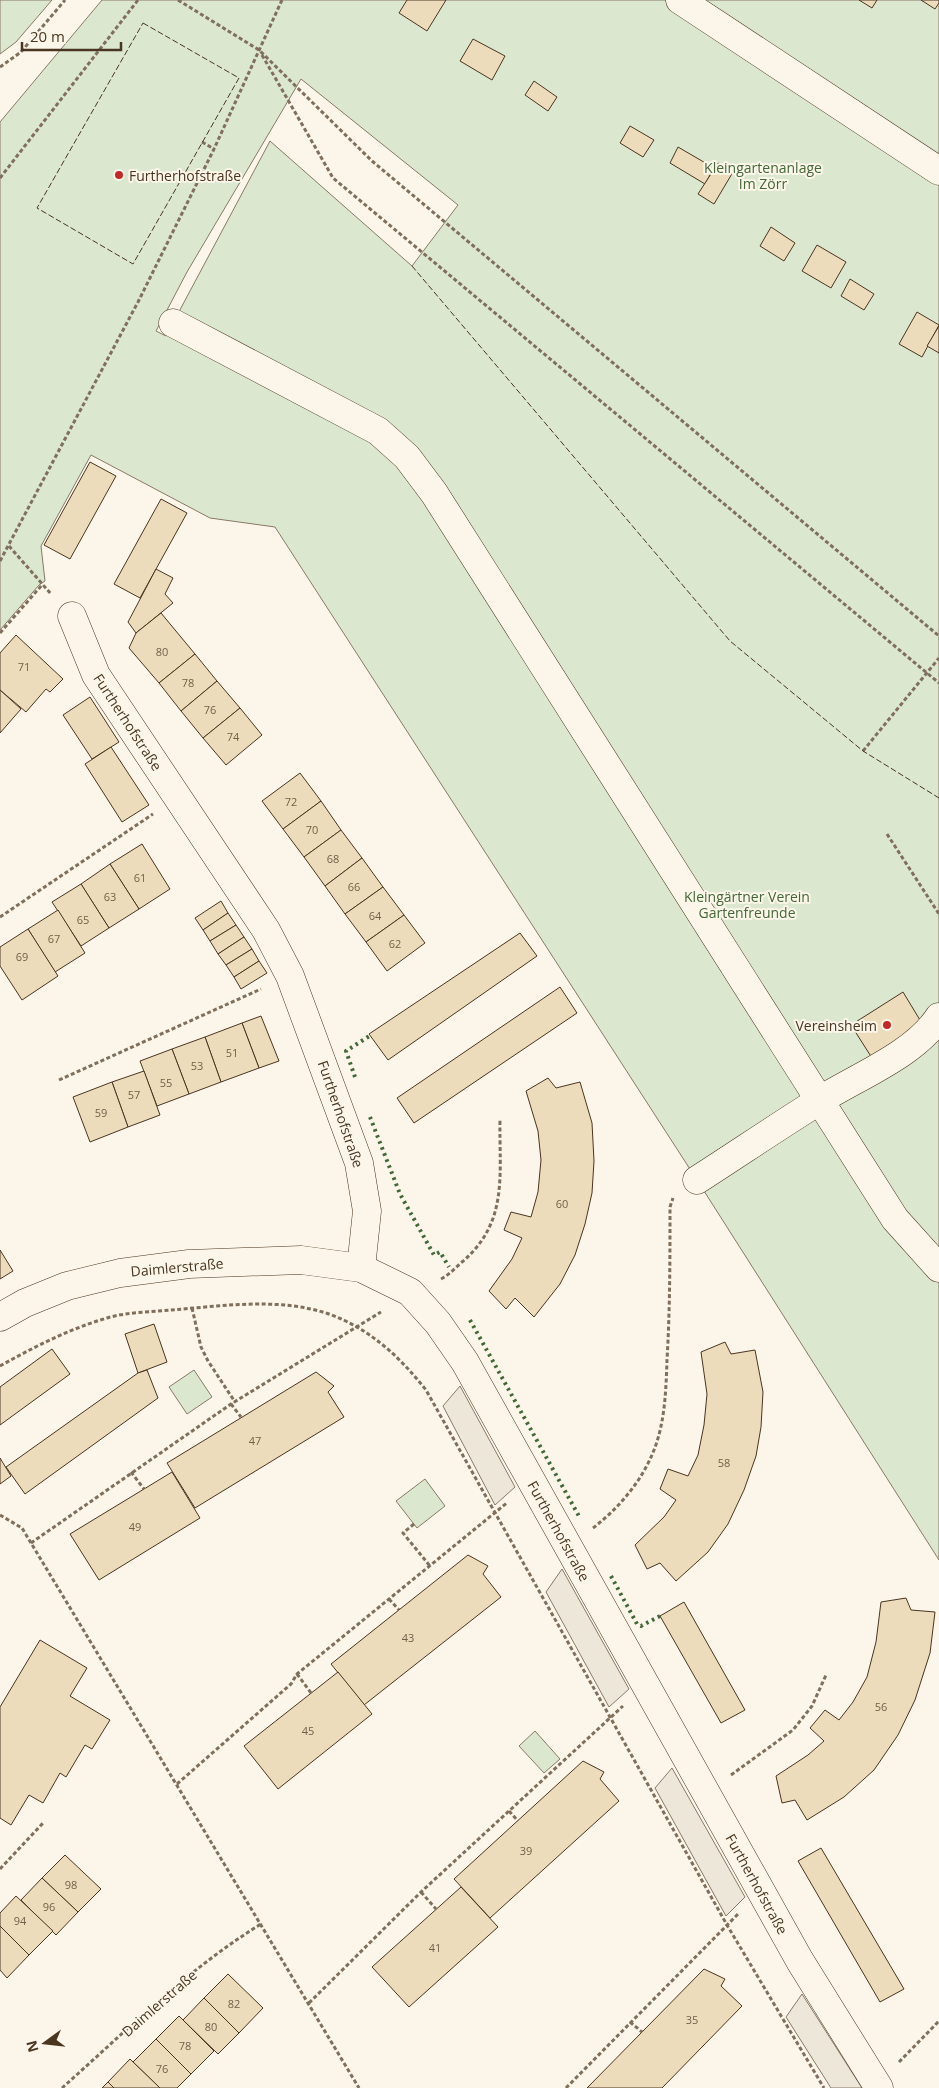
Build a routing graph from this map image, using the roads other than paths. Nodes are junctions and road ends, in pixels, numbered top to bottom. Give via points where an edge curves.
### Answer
1 (680, 0) edge
2 (939, 171) edge
3 (173, 323) dead end
4 (72, 616) road end
5 (939, 1017) edge
6 (821, 1100) junction
7 (697, 1180) road end
8 (361, 1268) junction
9 (939, 1268) edge
10 (0, 1317) edge
11 (878, 2086) edge

1 - 2 street
3 - 6 street via 378,430 407,457 434,493
4 - 8 street, Furtherhofstraße via 96,675 266,930 290,976 359,1163 367,1211
5 - 6 street via 904,1050
6 - 7 street
6 - 9 street via 896,1219
8 - 10 street, Daimlerstraße via 301,1260 189,1264 120,1272 67,1286
8 - 11 street, Furtherhofstraße via 410,1292 438,1323 465,1362 760,1891

